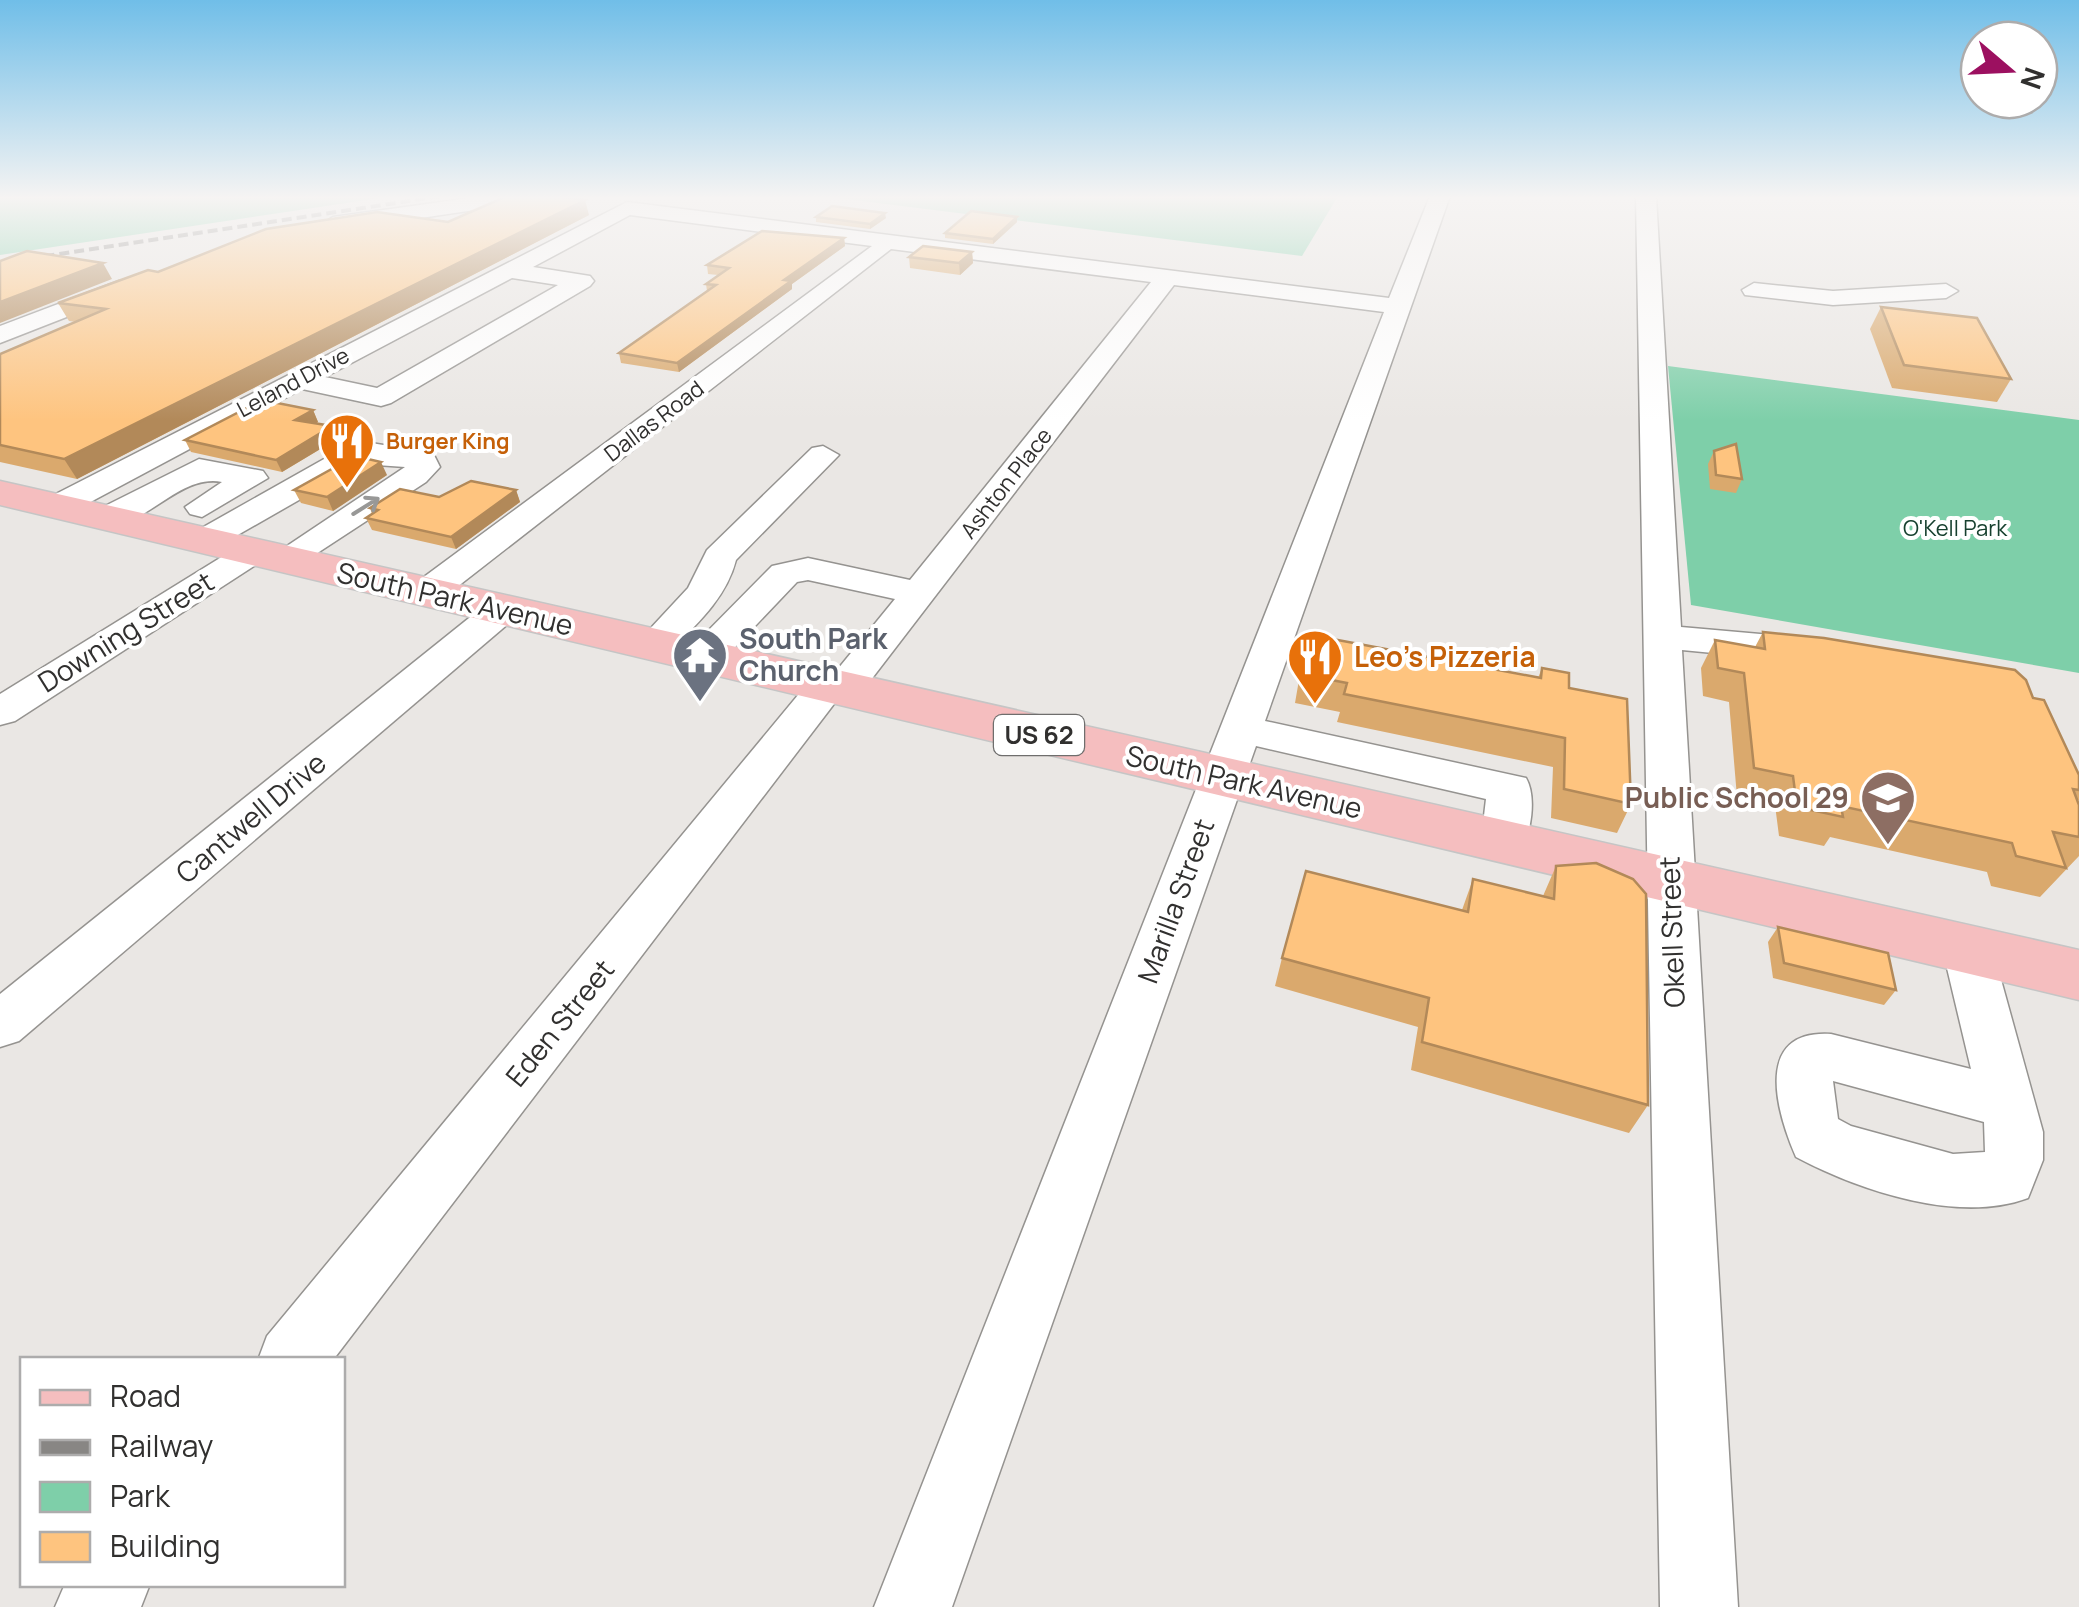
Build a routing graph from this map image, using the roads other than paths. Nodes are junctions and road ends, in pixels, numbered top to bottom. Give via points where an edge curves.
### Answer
1 (506, 271) edge
2 (537, 271) edge
3 (854, 271) edge
4 (1114, 271) edge
5 (1413, 271) edge
6 (1648, 271) edge
7 (1168, 278) junction
8 (135, 282) edge
9 (1754, 290) dead end
10 (1946, 291) dead end
11 (1400, 308) junction
12 (0, 335) edge
13 (297, 380) junction
14 (822, 455) dead end
15 (0, 494) edge
16 (56, 506) junction
17 (106, 518) junction
18 (182, 536) junction
19 (269, 556) junction
20 (426, 593) junction
21 (920, 593) junction
22 (502, 610) junction
23 (1660, 636) junction
24 (654, 646) junction
25 (1846, 656) edge
26 (704, 657) junction
27 (835, 688) junction
28 (0, 712) edge
29 (1241, 729) junction
30 (1382, 760) junction
31 (1222, 777) junction
32 (1370, 810) junction
33 (1504, 840) junction
34 (1670, 880) junction
35 (1968, 947) junction
36 (2079, 975) edge
37 (0, 1025) edge
38 (2008, 1103) dead end
39 (294, 1357) edge
40 (110, 1587) edge
41 (94, 1607) edge
42 (914, 1607) edge
43 (1700, 1607) edge

1 - 13 street, Leland Drive
2 - 13 street via 582,281 380,397
3 - 20 street, Dallas Road
4 - 7 street
5 - 11 street, Marilla Street
6 - 23 street, Okell Street
7 - 11 street
7 - 21 street, Ashton Place
8 - 12 street
9 - 10 street via 1833,298
11 - 29 street, Marilla Street
13 - 16 street, Leland Drive
14 - 24 street via 719,557 700,598
15 - 16 main road, South Park Avenue / US 62
16 - 17 main road, South Park Avenue / US 62
17 - 18 main road, South Park Avenue / US 62
17 - 18 street via 199,468 252,478
18 - 19 main road, South Park Avenue / US 62
19 -> 18 street, Downing Street via 415,475 422,460 371,452 350,457
19 - 20 main road, South Park Avenue / US 62
19 - 28 street, Downing Street
20 - 22 main road, South Park Avenue / US 62
21 - 26 street via 808,569 784,574
21 - 27 street, Ashton Place
22 - 24 main road, South Park Avenue / US 62
22 - 37 street, Cantwell Drive
23 - 25 street
23 - 34 street, Okell Street
24 - 26 main road, South Park Avenue / US 62
26 - 27 main road, South Park Avenue / US 62
27 - 31 main road, South Park Avenue / US 62
27 - 39 street, Eden Street
29 - 30 street
29 - 31 street, Marilla Street
30 - 32 street
30 - 33 street via 1510,790
31 - 32 main road, South Park Avenue / US 62
31 - 42 street, Marilla Street
32 - 33 main road, South Park Avenue / US 62
33 - 34 main road, South Park Avenue / US 62
34 - 35 main road, South Park Avenue / US 62
34 - 43 street, Okell Street
35 - 36 main road, South Park Avenue / US 62
35 - 38 street
40 - 41 street

